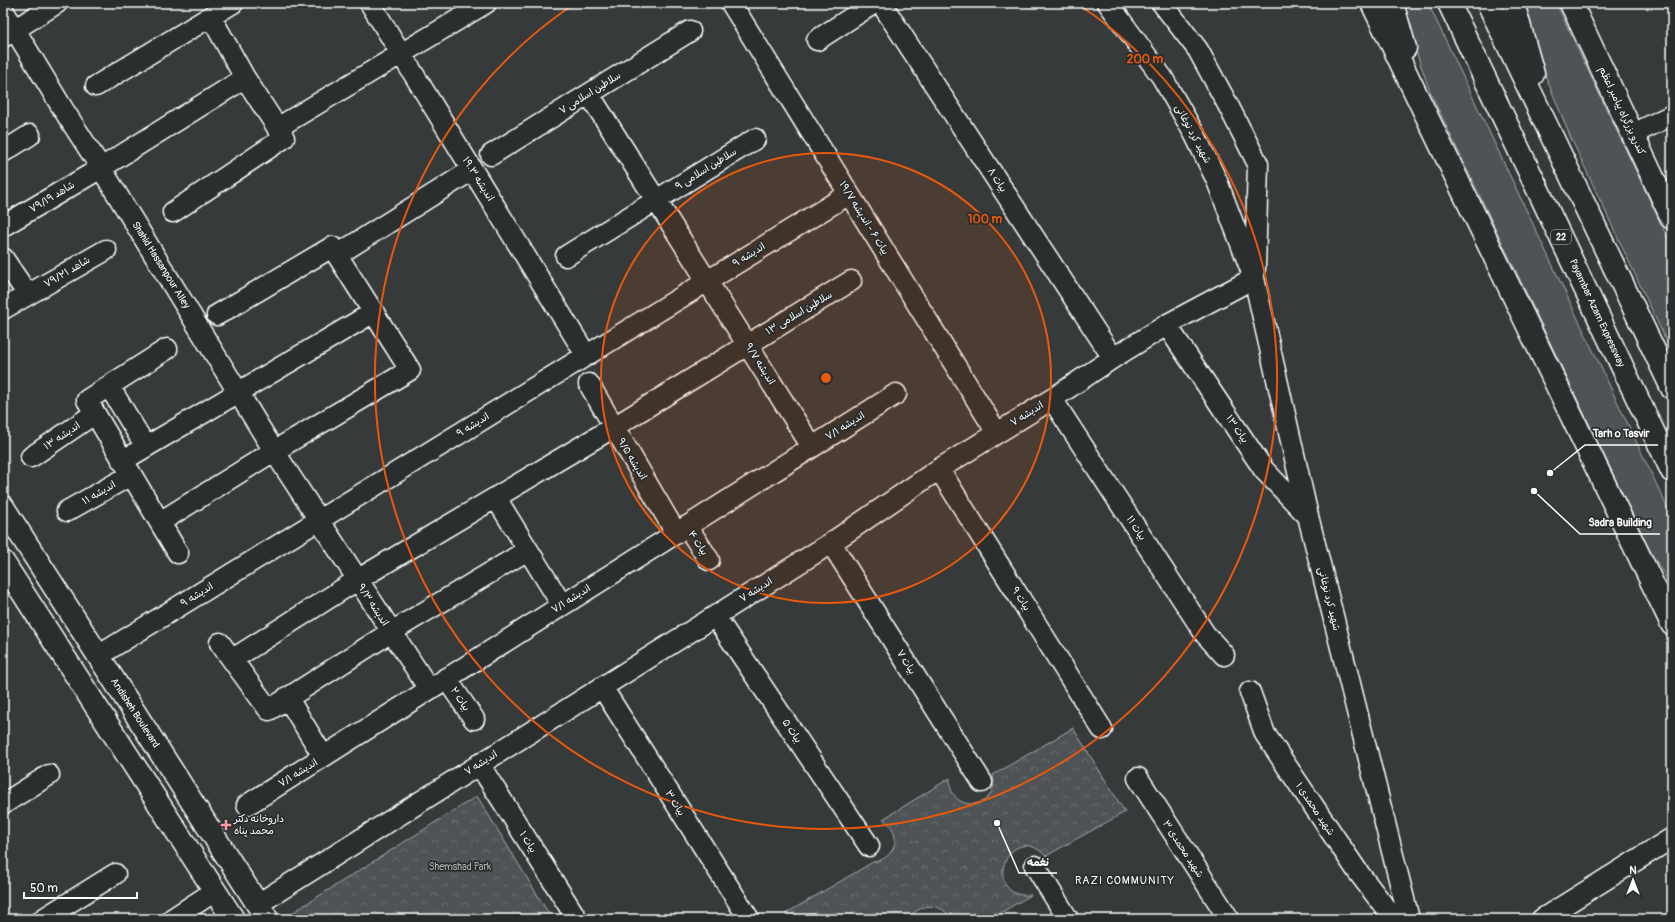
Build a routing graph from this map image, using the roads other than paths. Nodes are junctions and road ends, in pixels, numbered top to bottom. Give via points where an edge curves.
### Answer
1 (57, 3) edge
2 (233, 3) edge
3 (370, 3) edge
4 (486, 3) edge
5 (874, 3) edge
6 (881, 3) edge
7 (1108, 3) edge
8 (1162, 3) edge
9 (1372, 3) edge
10 (1392, 3) edge
11 (1449, 3) edge
12 (1488, 3) edge
13 (1513, 3) edge
14 (1572, 3) edge
15 (734, 4) edge
16 (3, 10) edge
17 (211, 17) junction
18 (690, 31) dead end
19 (9, 33) edge
20 (817, 40) dead end
21 (401, 54) junction
22 (245, 78) junction
23 (96, 86) dead end
24 (589, 94) junction
25 (1425, 115) junction
26 (1672, 115) edge
27 (277, 128) junction
28 (1550, 133) junction
29 (1633, 134) junction
30 (30, 135) dead end
31 (755, 139) dead end
32 (3, 152) edge
33 (491, 155) dead end
34 (101, 168) junction
35 (472, 170) junction
36 (849, 194) junction
37 (656, 200) junction
38 (172, 212) dead end
39 (1672, 218) edge
40 (3, 226) edge
41 (106, 250) dead end
42 (337, 255) junction
43 (566, 256) dead end
44 (3, 258) edge
45 (1254, 278) junction
46 (707, 281) junction
47 (851, 281) dead end
48 (28, 295) junction
49 (3, 309) edge
50 (374, 312) junction
51 (217, 315) dead end
52 (1174, 336) dead end
53 (747, 344) junction
54 (167, 349) dead end
55 (586, 355) junction
56 (1113, 358) junction
57 (589, 384) dead end
58 (109, 386) junction
59 (1672, 388) edge
60 (238, 391) junction
61 (896, 394) dead end
62 (1052, 399) junction
63 (94, 414) junction
64 (614, 427) junction
65 (997, 433) junction
66 (146, 446) junction
67 (812, 447) junction
68 (274, 451) junction
69 (31, 457) dead end
70 (126, 468) junction
71 (939, 469) junction
72 (1672, 471) edge
73 (496, 498) junction
74 (3, 507) edge
75 (67, 511) dead end
76 (1308, 516) junction
77 (318, 520) junction
78 (160, 522) junction
79 (682, 529) junction
80 (830, 543) junction
81 (528, 550) junction
82 (178, 553) dead end
83 (709, 560) dead end
84 (3, 562) edge
85 (357, 580) junction
86 (1658, 596) junction
87 (562, 605) junction
88 (1672, 615) edge
89 (715, 616) junction
90 (1672, 624) edge
91 (391, 632) junction
92 (220, 643) dead end
93 (1224, 655) dead end
94 (98, 656) junction
95 (233, 659) junction
96 (446, 678) junction
97 (602, 687) junction
98 (429, 689) junction
99 (1250, 692) dead end
100 (287, 697) junction
101 (474, 719) dead end
102 (1102, 729) dead end
103 (323, 756) junction
104 (479, 764) junction
105 (48, 776) dead end
106 (1138, 778) dead end
107 (982, 782) dead end
108 (3, 804) edge
109 (247, 805) dead end
110 (1672, 838) edge
111 (869, 846) dead end
112 (1035, 866) dead end
113 (115, 874) dead end
114 (215, 891) junction
115 (262, 911) edge
116 (43, 919) edge
117 (172, 919) edge
118 (233, 919) edge
119 (577, 919) edge
120 (749, 919) edge
121 (1068, 919) edge
122 (1229, 919) edge
123 (1394, 919) edge
124 (1409, 919) edge
125 (1542, 919) edge

1 - 19 street
2 - 17 street
3 - 21 street, اندیشه ۱۹.۳
4 - 21 street
5 - 20 street
6 - 56 street, بیات ۸
7 - 45 street, شهید کرد نوغانی via 1162,77 1195,135 1217,181
8 - 45 street, شهید کرد نوغانی via 1198,50 1258,164
9 - 25 main road
10 - 25 main road
11 - 72 main road, Payambar Azam Expressway / 22
12 - 28 main road
13 - 28 main road
14 - 29 main road, کندرو بزرگراه پیامبر اعظم
15 - 36 street, بیات ۶ - اندیشه ۱۹/۷
16 - 19 street, Shahid Hassanpour Alley
17 - 22 street
17 - 23 street
18 - 24 street, سلاطین اسلامی ۷
19 - 34 street, Shahid Hassanpour Alley
21 - 27 street
21 - 35 street, اندیشه ۱۹.۳
22 - 27 street
22 - 34 street, شاهد ۷۹/۱۹
24 - 33 street, سلاطین اسلامی ۷
24 - 37 street, اندیشه ۹/۷
25 - 86 main road
26 - 29 street
27 - 38 street via 284,138
28 - 59 main road
29 - 39 main road, کندرو بزرگراه پیامبر اعظم
30 - 32 street
31 - 37 street, سلاطین اسلامی ۹
34 - 40 street, شاهد ۷۹/۱۹
34 - 60 street, Shahid Hassanpour Alley
35 - 42 street
35 - 55 street, اندیشه ۱۹.۳
36 - 46 street, اندیشه ۹
36 - 65 street, بیات ۶ - اندیشه ۱۹/۷
37 - 43 street, سلاطین اسلامی ۹
37 - 46 street, اندیشه ۹/۷
41 - 48 street, شاهد ۷۹/۲۱
42 - 50 street
42 - 51 street via 332,247
44 - 48 street
45 - 56 street, اندیشه ۷ via 1168,324
45 - 76 street, شهید کرد نوغانی
46 - 53 street, اندیشه ۹/۷
46 - 55 street, اندیشه ۹
47 - 53 street, سلاطین اسلامی ۱۳
48 - 49 street, شاهد ۷۹/۲۱
50 - 60 street, اندیشه ۱۱
50 - 68 street via 410,370
52 - 76 street, بیات ۱۳ via 1264,470
53 - 64 street, سلاطین اسلامی ۱۳
53 - 67 street, اندیشه ۹/۷
54 - 58 street
55 - 77 street, اندیشه ۹
56 - 62 street, اندیشه ۷
57 - 64 street, اندیشه ۹/۵
58 - 63 street via 87,400
58 - 66 street
60 - 66 street, اندیشه ۱۱
60 - 68 street, Shahid Hassanpour Alley
61 - 67 street, اندیشه ۷/۱
62 - 65 street, اندیشه ۷
62 - 93 street, بیات ۱۱ via 1205,634
63 - 69 street, اندیشه ۱۳
63 - 70 street
64 - 73 street, سلاطین اسلامی ۱۳
64 - 79 street, اندیشه ۹/۵
65 - 71 street, اندیشه ۷
66 - 70 street, اندیشه ۱۱
67 - 79 street, اندیشه ۷/۱
68 - 77 street, Shahid Hassanpour Alley
68 - 78 street
70 - 75 street, اندیشه ۱۱
70 - 78 street
71 - 80 street, اندیشه ۷
71 - 102 street, بیات ۹
73 - 81 street
73 - 85 street, سلاطین اسلامی ۱۳
74 - 94 main road, Andisheh Boulevard
76 - 124 street, شهید کرد نوغانی
77 - 85 street, اندیشه ۹/۳
77 - 94 street, اندیشه ۹
78 - 82 street
79 - 83 street, بیات ۴
79 - 87 street, اندیشه ۷/۱
80 - 89 street, اندیشه ۷
80 - 107 street, بیات ۷
81 - 87 street
81 - 91 street
84 - 114 main road
85 - 91 street, اندیشه ۹/۳
85 - 95 street, سلاطین اسلامی ۱۳
86 - 88 main road
86 - 90 main road
87 - 96 street, اندیشه ۷/۱
89 - 97 street, اندیشه ۷
89 - 111 street, بیات ۵
91 - 98 street, اندیشه ۹/۳
91 - 100 street
92 - 95 street
94 - 115 main road, Andisheh Boulevard
95 - 100 street via 269,710
96 - 98 street, اندیشه ۷/۱
96 - 101 street, بیات ۲
97 - 104 street, اندیشه ۷
97 - 120 street, بیات ۳
98 - 103 street, اندیشه ۷/۱
99 - 123 street, شهید محمدی ۱ via 1265,734 1358,872
100 - 103 street
103 - 109 street, اندیشه ۷/۱
104 - 115 street, اندیشه ۷
104 - 119 street, بیات ۱
105 - 108 street
106 - 122 street, شهید محمدی ۳
110 - 125 street
112 - 121 street
113 - 116 street
114 - 117 street
114 - 118 main road

